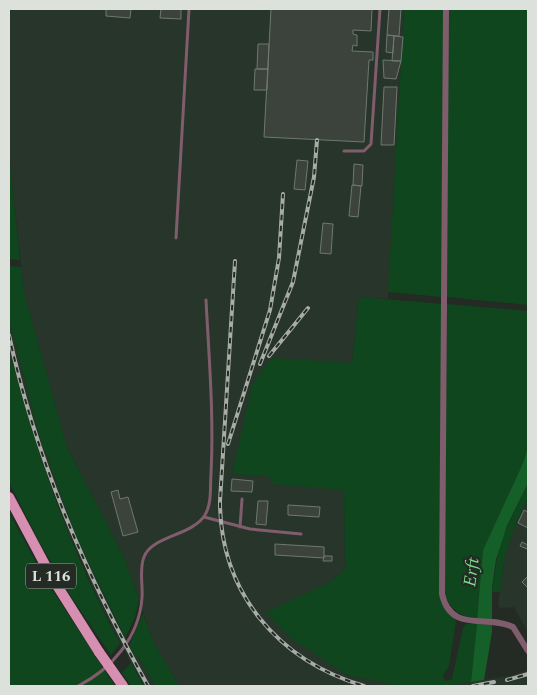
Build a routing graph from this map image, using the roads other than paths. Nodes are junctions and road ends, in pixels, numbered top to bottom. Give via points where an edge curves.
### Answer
1 (190, 9) edge
2 (380, 9) edge
3 (446, 9) edge
4 (344, 151) dead end
5 (176, 238) dead end
6 (206, 300) dead end
7 (9, 497) edge
8 (242, 500) dead end
9 (204, 517) junction
10 (240, 528) junction
11 (301, 534) dead end
12 (528, 652) edge
13 (78, 686) edge
14 (123, 686) edge

1 - 5 lane
2 - 4 lane via 371,144 364,151
3 - 12 street via 442,590 448,608 458,617 501,623 516,629
6 - 9 lane via 212,447 209,501
7 - 14 main road, L 116, bridge via 51,576
8 - 10 lane
9 - 10 lane
9 - 13 lane via 192,528 146,552 141,604 132,634 112,662
10 - 11 lane

